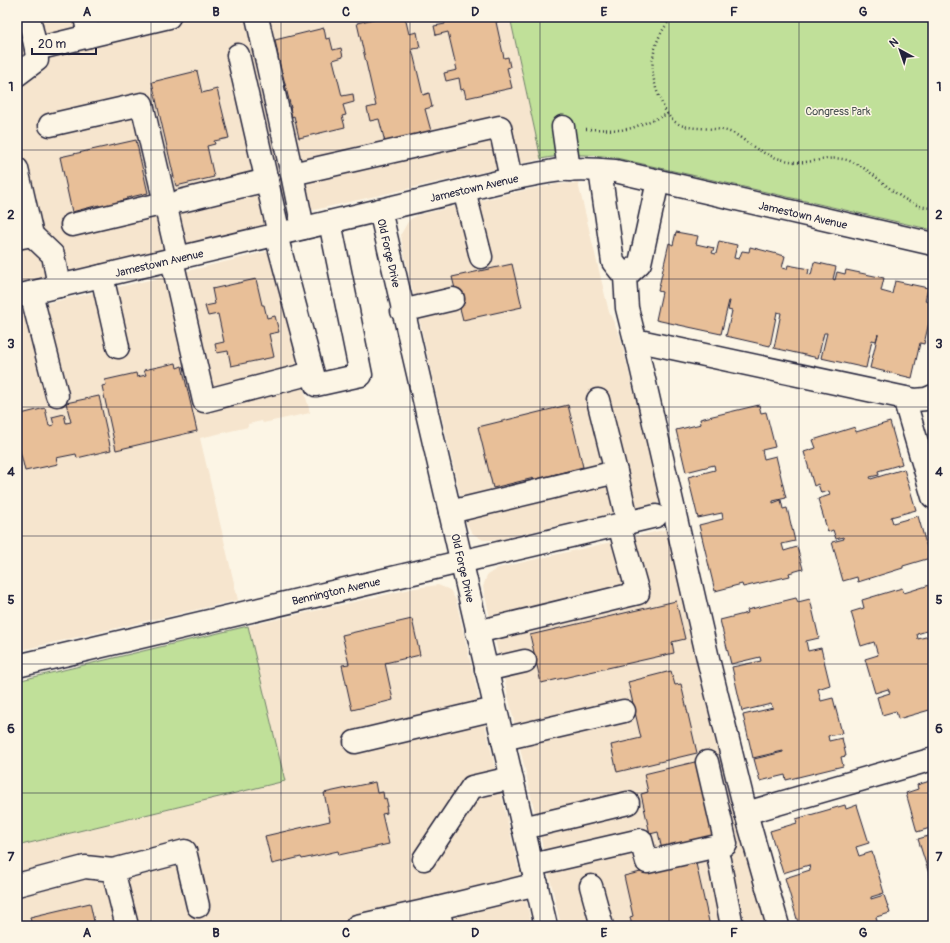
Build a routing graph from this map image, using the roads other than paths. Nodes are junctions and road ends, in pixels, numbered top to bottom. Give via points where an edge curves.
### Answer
1 (29, 17) edge
2 (168, 17) edge
3 (257, 17) edge
4 (144, 20) edge
5 (87, 26) edge
6 (36, 49) junction
7 (238, 55) dead end
8 (17, 75) edge
9 (50, 125) dead end
10 (563, 127) road end
11 (17, 169) edge
12 (569, 170) junction
13 (600, 170) junction
14 (292, 174) junction
15 (511, 179) junction
16 (267, 180) junction
17 (658, 181) junction
18 (464, 190) junction
19 (173, 202) junction
20 (380, 210) junction
21 (330, 222) junction
22 (72, 224) dead end
23 (303, 228) junction
24 (277, 235) junction
25 (24, 236) edge
26 (933, 244) edge
27 (481, 257) dead end
28 (175, 259) junction
29 (102, 276) junction
30 (626, 277) junction
31 (59, 286) junction
32 (24, 294) edge
33 (453, 299) dead end
34 (402, 311) junction
35 (635, 340) junction
36 (118, 347) dead end
37 (312, 373) junction
38 (57, 395) dead end
39 (933, 396) edge
40 (904, 398) junction
41 (598, 400) dead end
42 (616, 472) junction
43 (933, 497) edge
44 (450, 512) junction
45 (656, 516) dead end
46 (624, 524) junction
47 (461, 562) junction
48 (477, 632) junction
49 (524, 661) dead end
50 (17, 666) edge
51 (486, 670) junction
52 (495, 709) junction
53 (624, 711) dead end
54 (502, 739) junction
55 (355, 742) dead end
56 (933, 759) edge
57 (707, 762) dead end
58 (511, 778) junction
59 (628, 803) dead end
60 (746, 813) junction
61 (523, 828) junction
62 (424, 859) dead end
63 (719, 860) dead end
64 (114, 870) junction
65 (534, 875) junction
66 (17, 885) edge
67 (592, 886) dead end
68 (198, 906) dead end
69 (440, 917) edge
70 (127, 926) edge
71 (357, 926) edge
72 (546, 926) edge
73 (602, 926) edge
74 (732, 926) edge
75 (778, 926) edge

1 - 6 street
2 - 4 street
3 - 14 street
4 - 5 street
5 - 6 street
6 - 8 street via 37,60
7 - 16 street
9 - 19 street via 142,104
10 - 12 street
11 - 25 street
12 - 13 street, Jamestown Avenue
12 - 15 street, Jamestown Avenue
13 - 17 street, Jamestown Avenue
13 - 30 street via 613,262
14 - 15 street via 500,128
14 - 23 street
15 - 18 street, Jamestown Avenue
16 - 19 street
16 - 24 street
17 - 26 street, Jamestown Avenue
17 - 30 street via 640,263
18 - 20 street, Jamestown Avenue
18 - 27 street
19 - 22 street
19 - 28 street
20 - 21 street, Jamestown Avenue
20 - 34 street, Old Forge Drive
21 - 23 street, Jamestown Avenue
21 - 37 street via 361,375 316,385
23 - 24 street, Jamestown Avenue
24 - 28 street, Jamestown Avenue
24 - 37 street
25 - 31 street via 53,255
28 - 29 street, Jamestown Avenue
28 - 37 street via 204,401
29 - 31 street, Jamestown Avenue
29 - 36 street
30 - 35 street via 627,308
31 - 32 street, Jamestown Avenue
32 - 38 street
33 - 34 street
34 - 44 street, Old Forge Drive
35 - 40 street
35 - 60 street
39 - 40 street via 915,400
40 - 43 street
41 - 42 street
42 - 44 street
42 - 46 street
44 - 47 street, Old Forge Drive
45 - 46 street, Bennington Avenue
46 - 47 street, Bennington Avenue
46 - 48 street via 638,593
47 - 48 street, Old Forge Drive
47 - 50 street, Bennington Avenue
48 - 51 street, Old Forge Drive
49 - 51 street
51 - 52 street, Old Forge Drive
52 - 54 street, Old Forge Drive
52 - 55 street
53 - 54 street
54 - 58 street, Old Forge Drive
56 - 60 street
57 - 65 street via 726,844 647,862 641,840
58 - 61 street, Old Forge Drive
58 - 62 street via 472,787
59 - 61 street
60 - 75 street
61 - 65 street, Old Forge Drive
63 - 74 street
64 - 66 street via 85,867
64 - 68 street via 185,851
64 - 70 street
65 - 69 street
65 - 72 street, Old Forge Drive
67 - 73 street
69 - 71 street

